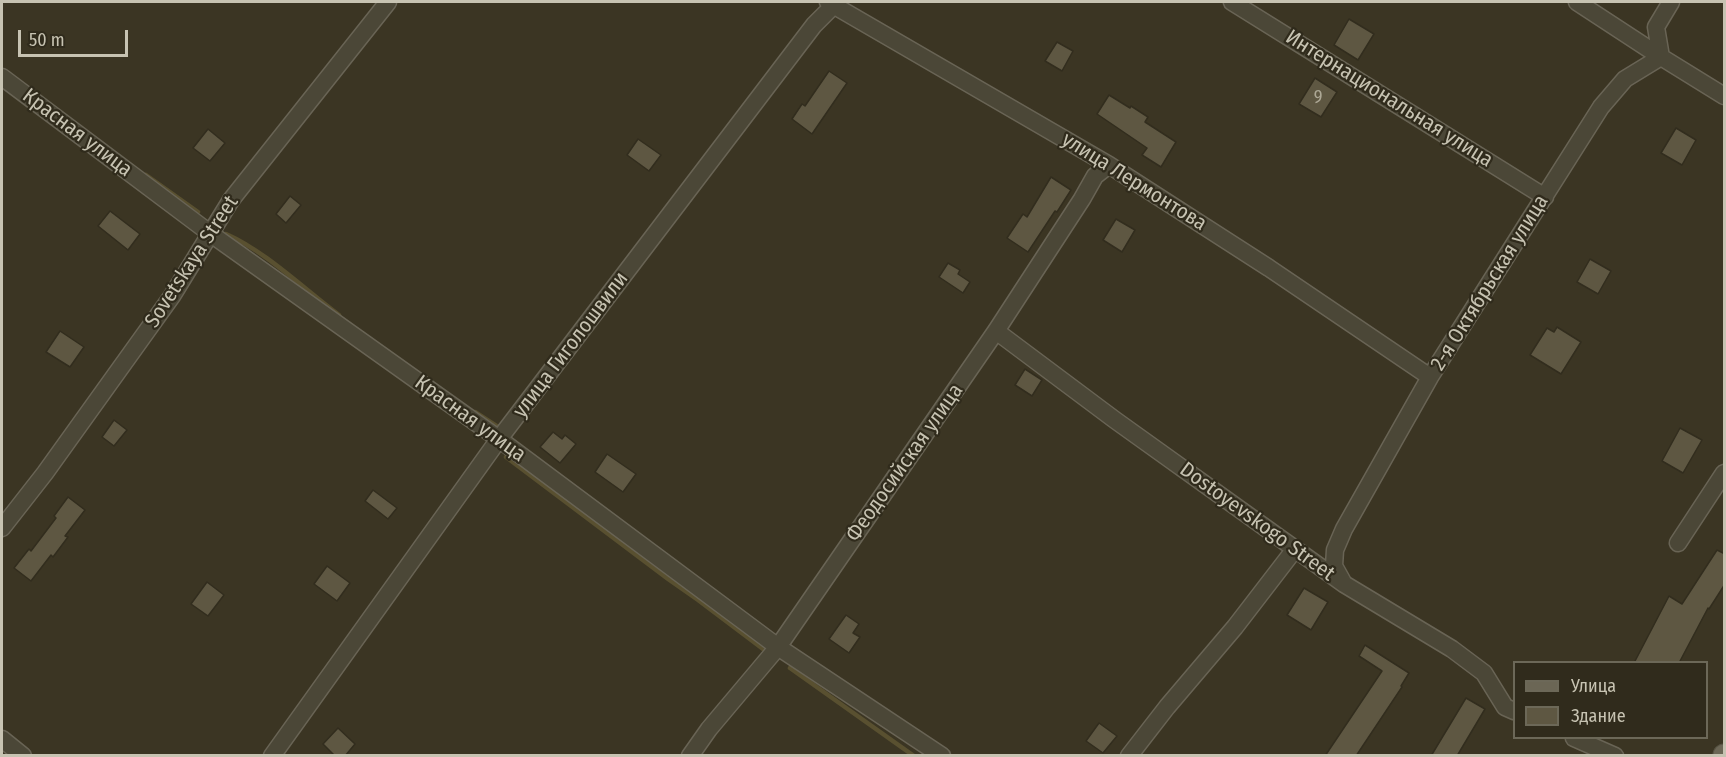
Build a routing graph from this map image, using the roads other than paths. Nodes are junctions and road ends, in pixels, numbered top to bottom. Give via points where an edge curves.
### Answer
1 (388, 2) edge
2 (1232, 2) edge
3 (1577, 2) edge
4 (1671, 2) edge
5 (833, 3) edge
6 (1661, 57) junction
7 (2, 77) edge
8 (1725, 96) edge
9 (1109, 165) junction
10 (1545, 197) junction
11 (211, 234) junction
12 (996, 331) junction
13 (1430, 377) junction
14 (499, 439) junction
15 (1725, 473) edge
16 (2, 528) edge
17 (1678, 543) dead end
18 (1295, 549) junction
19 (1344, 584) junction
20 (778, 647) junction
21 (1513, 710) edge
22 (1576, 739) edge
23 (2, 740) edge
24 (23, 756) edge
25 (272, 756) edge
26 (690, 756) edge
27 (942, 756) edge
28 (1129, 756) edge
29 (1615, 756) edge

1 - 11 street, Sovetskaya Street via 231,200
2 - 10 street, Интернациональная улица
3 - 6 street
4 - 6 street via 1656,27
5 - 9 street, улица Лермонтова
5 - 14 street, улица Гиголошвили
6 - 8 street
6 - 10 street, 2-я Октябрьская улица via 1625,79 1601,107
7 - 11 street, Красная улица
9 - 12 street, Феодосийская улица via 1095,176
9 - 13 street, улица Лермонтова
10 - 13 street, 2-я Октябрьская улица
11 - 14 street, Красная улица
11 - 16 street, Sovetskaya Street via 165,305
12 - 18 street, Dostoyevskogo Street
12 - 20 street, Феодосийская улица
13 - 19 street, 2-я Октябрьская улица via 1335,550 1334,566
14 - 20 street, Красная улица
14 - 25 street, улица Гиголошвили
15 - 17 street
18 - 19 street, Dostoyevskogo Street
18 - 28 street
19 - 21 street, Dostoyevskogo Street via 1452,649 1484,673 1505,707
20 - 26 street, Феодосийская улица
20 - 27 street, Красная улица
22 - 29 street
23 - 24 street

